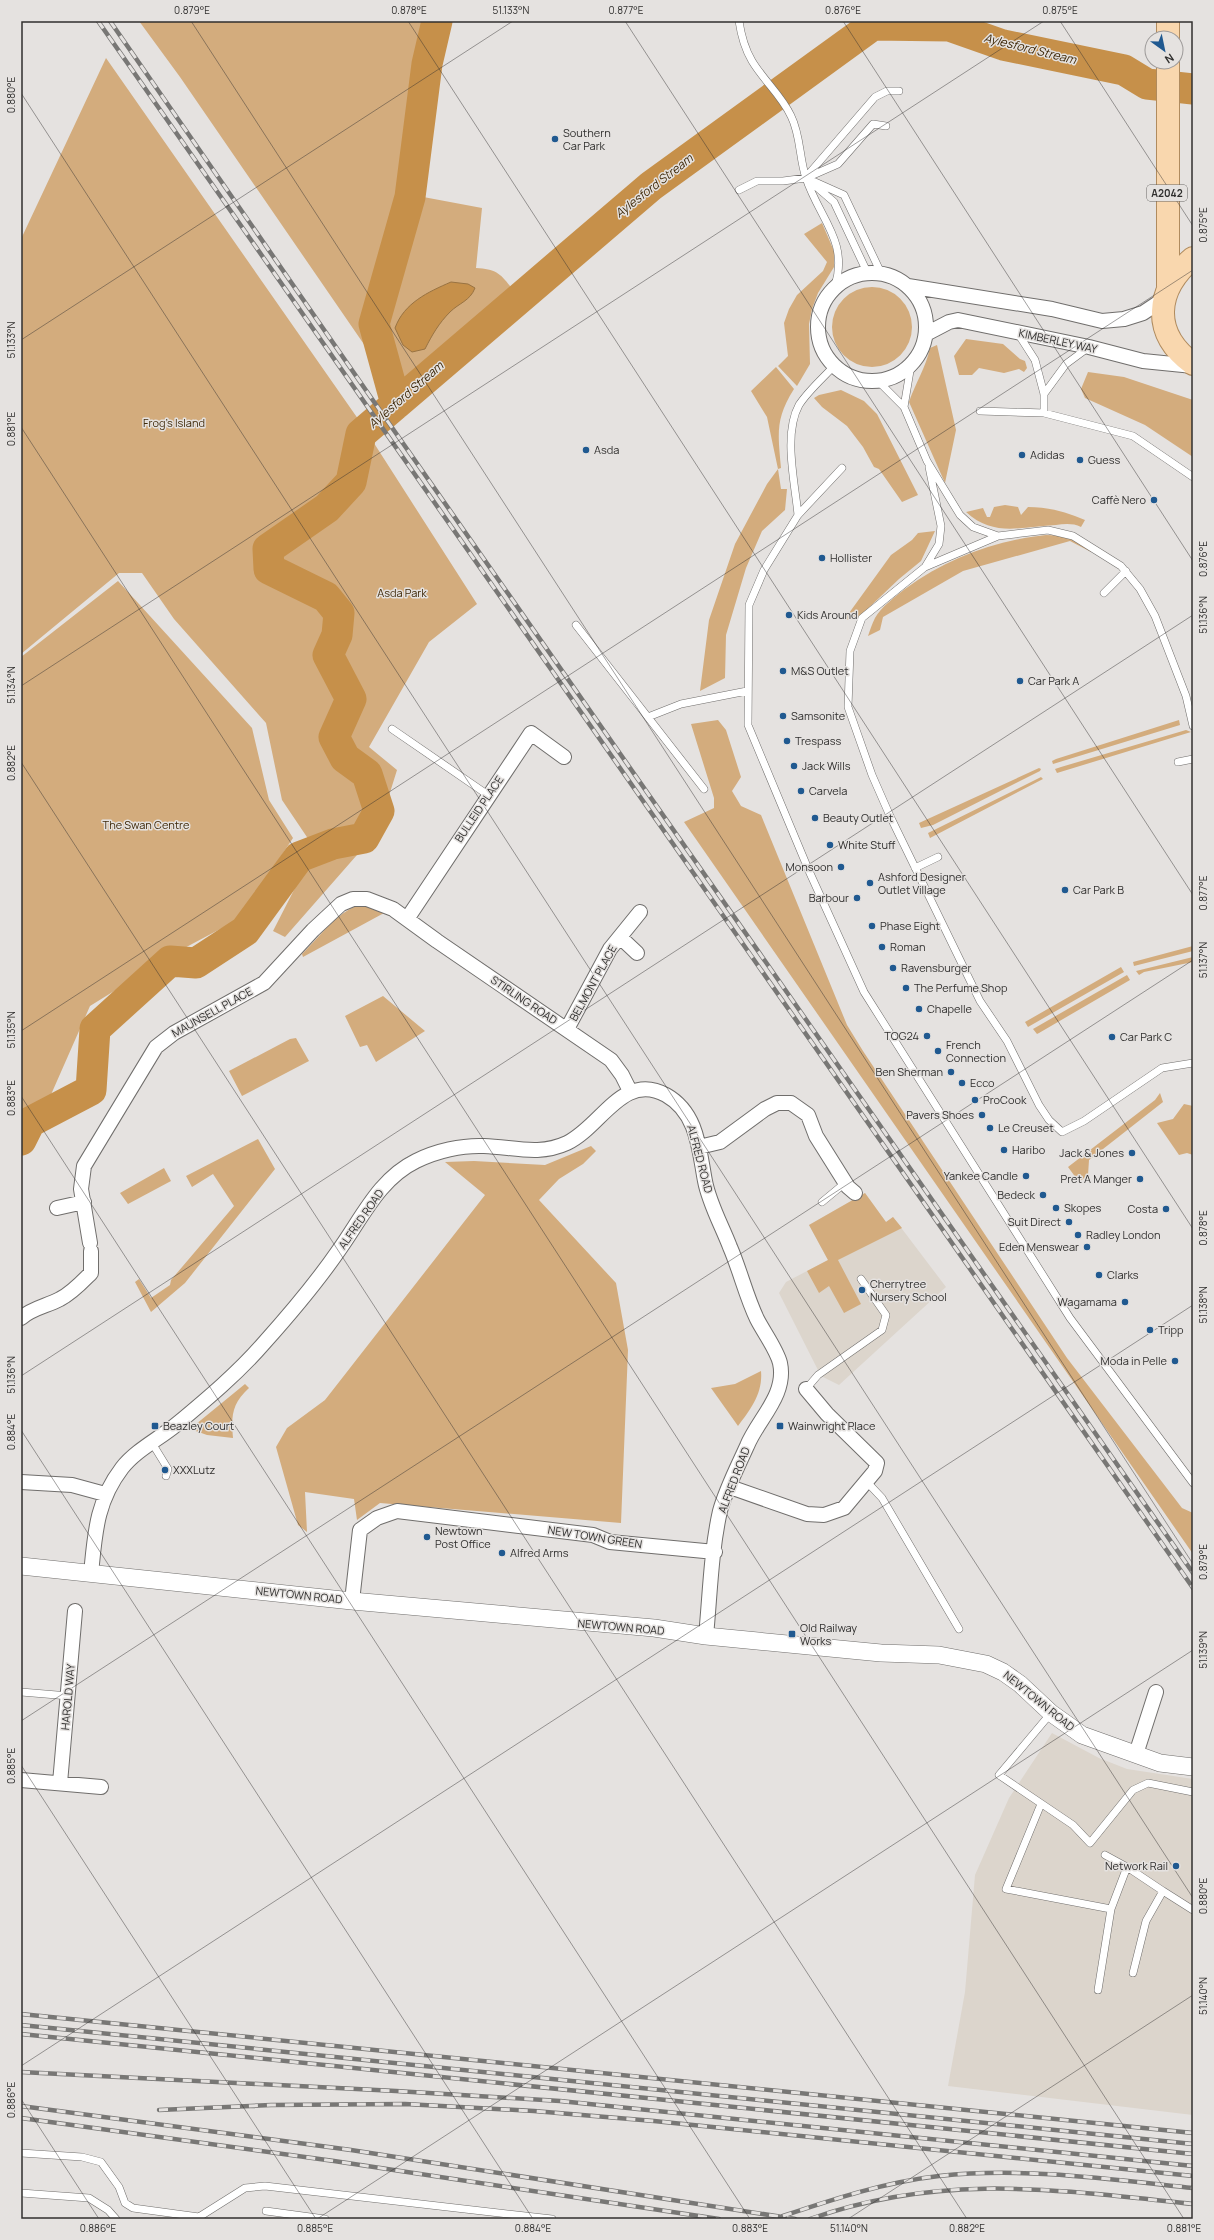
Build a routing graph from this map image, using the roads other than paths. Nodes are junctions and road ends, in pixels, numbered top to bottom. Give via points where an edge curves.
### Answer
1 (739, 21) edge
2 (1168, 70) edge
3 (899, 91) dead end
4 (886, 126) dead end
5 (806, 178) junction
6 (739, 190) dead end
7 (1193, 258) edge
8 (874, 273) junction
9 (835, 286) junction
10 (908, 286) junction
11 (1166, 292) junction
12 (1017, 332) junction
13 (926, 334) junction
14 (1089, 347) junction
15 (911, 365) junction
16 (1193, 365) edge
17 (834, 366) junction
18 (878, 381) junction
19 (1044, 394) junction
20 (904, 407) junction
21 (980, 411) dead end
22 (1044, 413) junction
23 (927, 461) junction
24 (842, 468) dead end
25 (1193, 477) edge
26 (798, 515) junction
27 (998, 536) junction
28 (925, 567) junction
29 (1126, 571) junction
30 (1104, 593) dead end
31 (576, 625) dead end
32 (747, 691) junction
33 (648, 717) junction
34 (1193, 726) edge
35 (392, 729) dead end
36 (564, 757) dead end
37 (1193, 759) edge
38 (1178, 762) dead end
39 (704, 789) dead end
40 (488, 794) junction
41 (938, 857) dead end
42 (915, 868) junction
43 (640, 912) dead end
44 (407, 919) junction
45 (620, 937) junction
46 (637, 953) dead end
47 (567, 1030) junction
48 (1193, 1063) edge
49 (630, 1091) junction
50 (699, 1147) junction
51 (850, 1188) joint
52 (84, 1202) junction
53 (822, 1202) dead end
54 (57, 1208) dead end
55 (861, 1279) dead end
56 (21, 1318) edge
57 (806, 1388) joint
58 (152, 1444) junction
59 (166, 1476) dead end
60 (866, 1481) junction
61 (21, 1482) edge
62 (1193, 1484) edge
63 (730, 1487) junction
64 (105, 1494) junction
65 (715, 1552) junction
66 (21, 1566) edge
67 (91, 1574) junction
68 (352, 1601) junction
69 (75, 1611) dead end
70 (959, 1629) dead end
71 (706, 1636) junction
72 (21, 1692) edge
73 (1156, 1692) dead end
74 (69, 1696) junction
75 (1051, 1713) junction
76 (1136, 1754) junction
77 (1193, 1767) edge
78 (21, 1780) edge
79 (60, 1784) junction
80 (101, 1787) dead end
81 (1193, 1792) edge
82 (1041, 1804) junction
83 (1105, 1855) dead end
84 (1127, 1867) junction
85 (1163, 1891) junction
86 (1111, 1909) junction
87 (1193, 1910) edge
88 (1133, 1973) dead end
89 (1098, 1990) dead end
90 (21, 2152) edge
91 (21, 2193) edge
92 (266, 2211) dead end
93 (116, 2219) edge
94 (325, 2219) edge
95 (552, 2219) edge

1 - 5 lane via 745,47 753,62 792,116
2 - 11 main road, A2042
3 - 5 lane via 886,91 875,97
4 - 5 lane via 873,124 838,164
5 - 6 lane via 757,181
5 - 8 lane via 834,202
5 - 8 lane via 844,195
5 - 9 lane via 839,253 839,275
7 - 11 main road via 1178,270
8 - 9 street via 845,279
8 - 10 street via 895,277
9 - 17 street via 820,311 817,326 819,340
10 - 11 street via 1052,309 1102,321 1143,313
10 - 13 street via 919,300 925,316
11 - 16 main road via 1163,319 1169,338 1180,354
12 - 13 street, KIMBERLEY WAY via 958,320
12 - 14 street, KIMBERLEY WAY
12 - 19 lane via 1035,360
13 - 15 street via 921,351
14 - 16 street, KIMBERLEY WAY via 1144,361
14 - 19 lane via 1066,364
15 - 18 street via 896,376
15 - 20 lane
17 - 18 street via 847,375 862,380
17 - 26 lane via 799,405 793,421 791,442
18 - 20 lane
19 - 22 lane
20 - 23 lane
21 - 22 lane
22 - 25 lane via 1133,436
23 - 27 lane via 960,515 973,527
23 - 28 lane via 941,526 939,544
24 - 26 lane
26 - 32 lane via 764,570 749,605
27 - 28 lane
27 - 29 lane via 1048,530 1073,536
28 - 42 lane via 862,618 850,651 848,707 875,782
29 - 30 lane
29 - 34 lane via 1140,589 1155,616 1186,696
31 - 33 lane
32 - 33 lane via 681,704
32 - 62 lane via 748,724 808,871 864,992 1070,1318
33 - 39 lane
35 - 40 lane
36 - 40 street, BULLEID PLACE via 531,734
37 - 38 lane
40 - 44 street, BULLEID PLACE
41 - 42 lane
42 - 48 lane via 986,1010 1006,1041 1039,1104 1049,1120 1062,1132 1084,1121 1162,1068
43 - 45 street, BELMONT PLACE
44 - 47 street, STIRLING ROAD
44 - 52 street, MAUNSELL PLACE via 393,909 367,899 354,899 341,904 264,983 165,1039 146,1062 84,1166 81,1189
45 - 46 street, BELMONT PLACE
45 - 47 street, BELMONT PLACE via 610,950
47 - 49 street, STIRLING ROAD via 611,1060
49 - 50 street, ALFRED ROAD via 640,1088 666,1095 687,1114
49 - 58 street, ALFRED ROAD via 574,1140 559,1147 537,1152 482,1146 458,1148 420,1159 400,1170 377,1193 339,1252 266,1342 244,1366
50 - 51 street via 720,1142 778,1103 791,1103 808,1115 816,1136
50 - 63 street, ALFRED ROAD via 706,1186 755,1315 780,1362 775,1399 751,1436
51 - 53 lane
52 - 54 street
52 - 56 street, MAUNSELL PLACE via 91,1247 91,1273 61,1299 26,1313
55 - 57 lane via 886,1315 882,1330 818,1375
57 - 60 street via 827,1414 876,1463 875,1471
58 - 59 lane via 168,1469
58 - 64 street, ALFRED ROAD via 124,1466
60 - 63 street via 844,1508 824,1515 807,1514
60 - 70 lane via 882,1498
61 - 64 street via 72,1485
63 - 65 street, ALFRED ROAD via 721,1509
64 - 67 street, ALFRED ROAD via 96,1520
65 - 68 street, NEW TOWN GREEN via 610,1542 593,1535 397,1511 377,1518 360,1530
65 - 71 street, ALFRED ROAD
66 - 67 street, NEWTOWN ROAD
67 - 68 street, NEWTOWN ROAD
68 - 71 street, NEWTOWN ROAD via 654,1628
69 - 74 street, HAROLD WAY via 77,1641
71 - 75 street, NEWTOWN ROAD via 881,1653 939,1655 986,1664 1020,1684
72 - 74 lane
73 - 76 street
74 - 79 street, HAROLD WAY
75 - 76 street, NEWTOWN ROAD via 1082,1735
75 - 82 lane via 999,1775
76 - 77 street, NEWTOWN ROAD via 1160,1763
78 - 79 street
79 - 80 street
81 - 82 lane via 1148,1783 1133,1790 1090,1843 1074,1825
82 - 86 lane via 1006,1889
83 - 84 lane
84 - 85 lane
84 - 86 lane
85 - 87 lane
85 - 88 lane via 1146,1921
86 - 89 lane
90 - 95 lane via 82,2157 100,2162 119,2187 126,2203 133,2208 199,2218 245,2188 265,2186
91 - 93 lane via 89,2198 108,2210
92 - 94 lane

